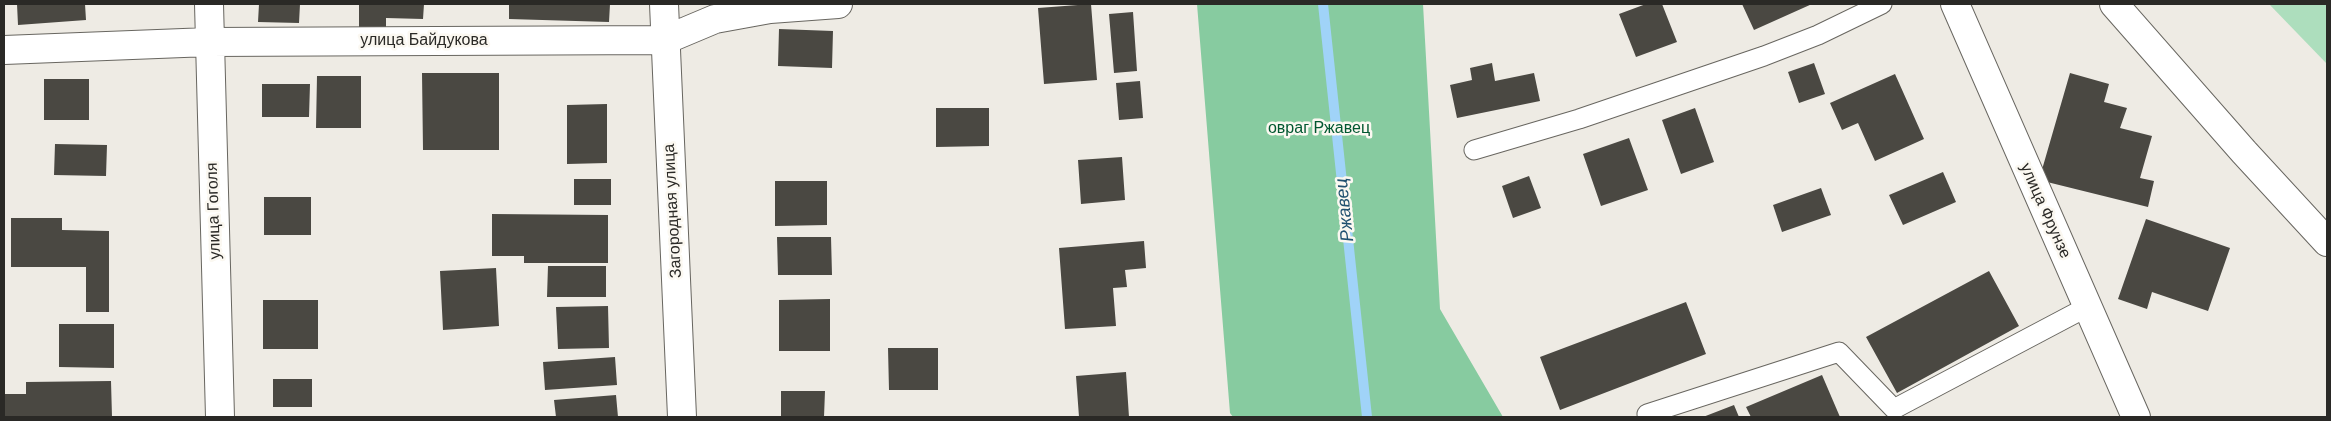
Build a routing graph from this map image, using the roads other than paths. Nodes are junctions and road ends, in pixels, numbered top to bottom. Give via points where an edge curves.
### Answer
1 (209, 4) edge
2 (664, 4) edge
3 (838, 4) edge
4 (1882, 4) edge
5 (1955, 4) edge
6 (2114, 4) edge
7 (665, 40) junction
8 (209, 42) junction
9 (4, 50) edge
10 (1474, 150) dead end
11 (2327, 242) edge
12 (2087, 307) junction
13 (1647, 414) dead end
14 (220, 417) edge
15 (682, 417) edge
16 (2136, 417) edge

1 - 8 street, улица Гоголя
2 - 7 street, Загородная улица
3 - 7 street, улица Байдукова via 770,9 715,19
4 - 10 lane via 1818,35 1764,56 1579,119
5 - 12 street, улица Фрунзе
6 - 11 street
7 - 8 street, улица Байдукова
7 - 15 street, Загородная улица
8 - 9 street, улица Байдукова
8 - 14 street, улица Гоголя
12 - 13 lane via 1894,410 1839,352
12 - 16 street, улица Фрунзе

